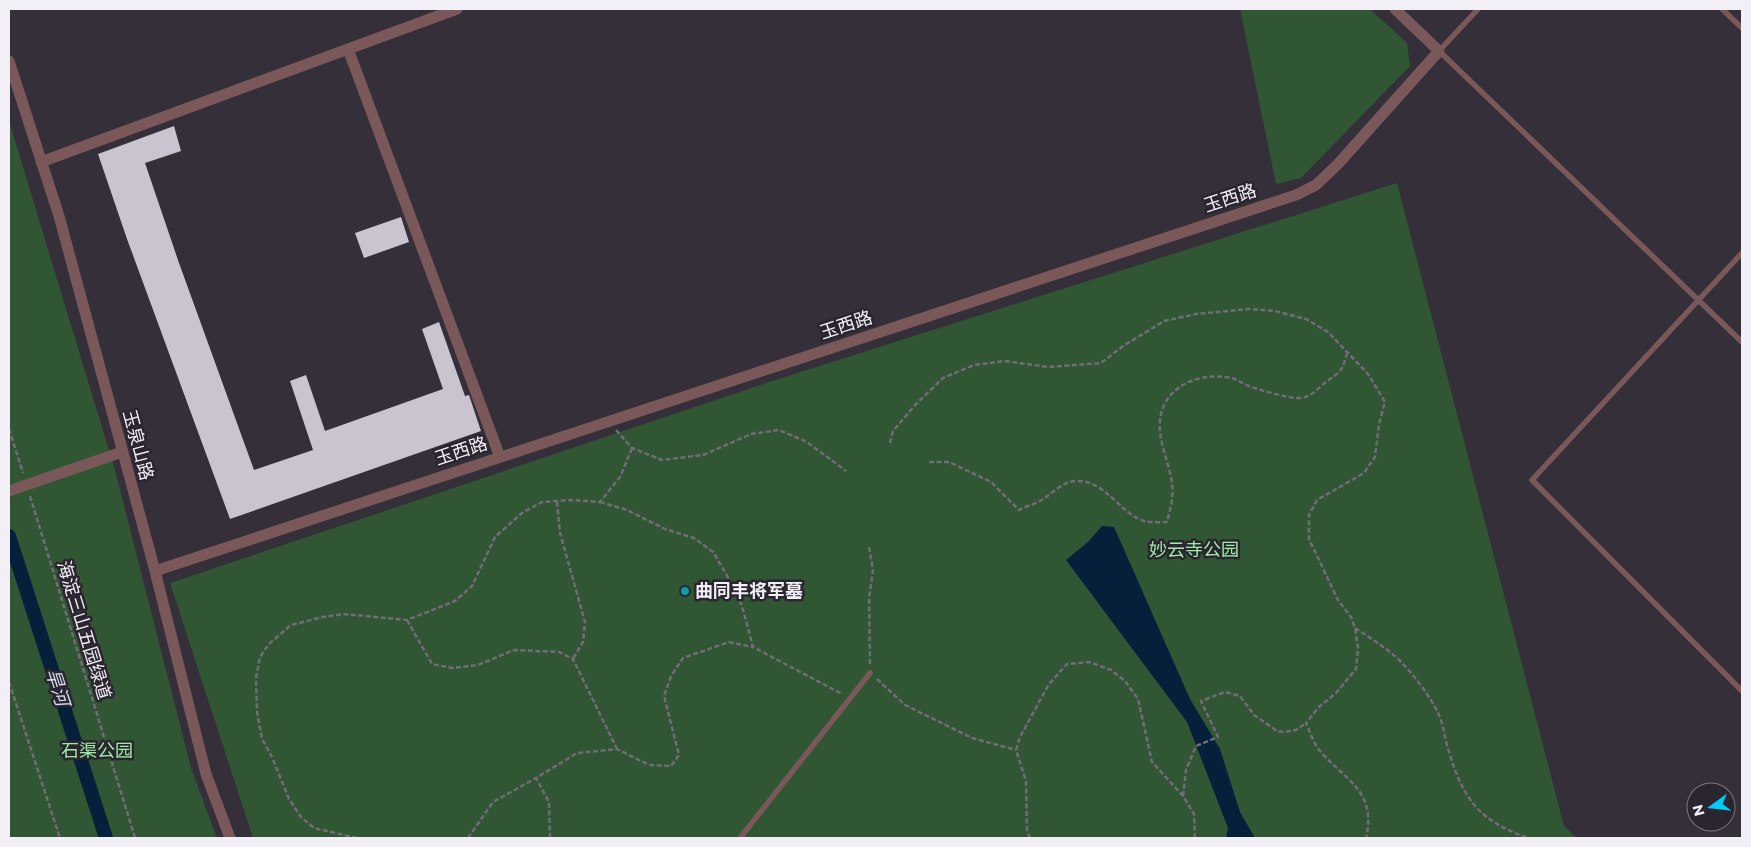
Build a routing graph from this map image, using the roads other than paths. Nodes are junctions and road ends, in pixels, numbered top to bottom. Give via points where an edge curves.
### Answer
1 (457, 9) edge
2 (1395, 9) edge
3 (1478, 9) edge
4 (1722, 9) edge
5 (1742, 28) edge
6 (348, 49) junction
7 (1438, 51) junction
8 (9, 61) edge
9 (41, 162) junction
10 (1742, 253) edge
11 (1699, 300) junction
12 (1742, 342) edge
13 (122, 452) junction
14 (500, 457) junction
15 (9, 490) edge
16 (155, 571) junction
17 (870, 672) road end
18 (1742, 691) edge
19 (230, 838) edge
20 (740, 838) edge

1 - 6 street
2 - 7 street
3 - 7 lane
4 - 5 lane
6 - 9 street
6 - 14 street
7 - 11 lane
7 - 14 street, 玉西路 via 1338,164 1316,185 1296,194
8 - 9 street, 玉泉山路
9 - 13 street, 玉泉山路 via 59,216
10 - 11 lane
11 - 12 lane
11 - 18 lane via 1532,480
13 - 15 street
13 - 16 street, 玉泉山路
14 - 16 street, 玉西路
16 - 19 street, 玉泉山路 via 206,774
17 - 20 lane

